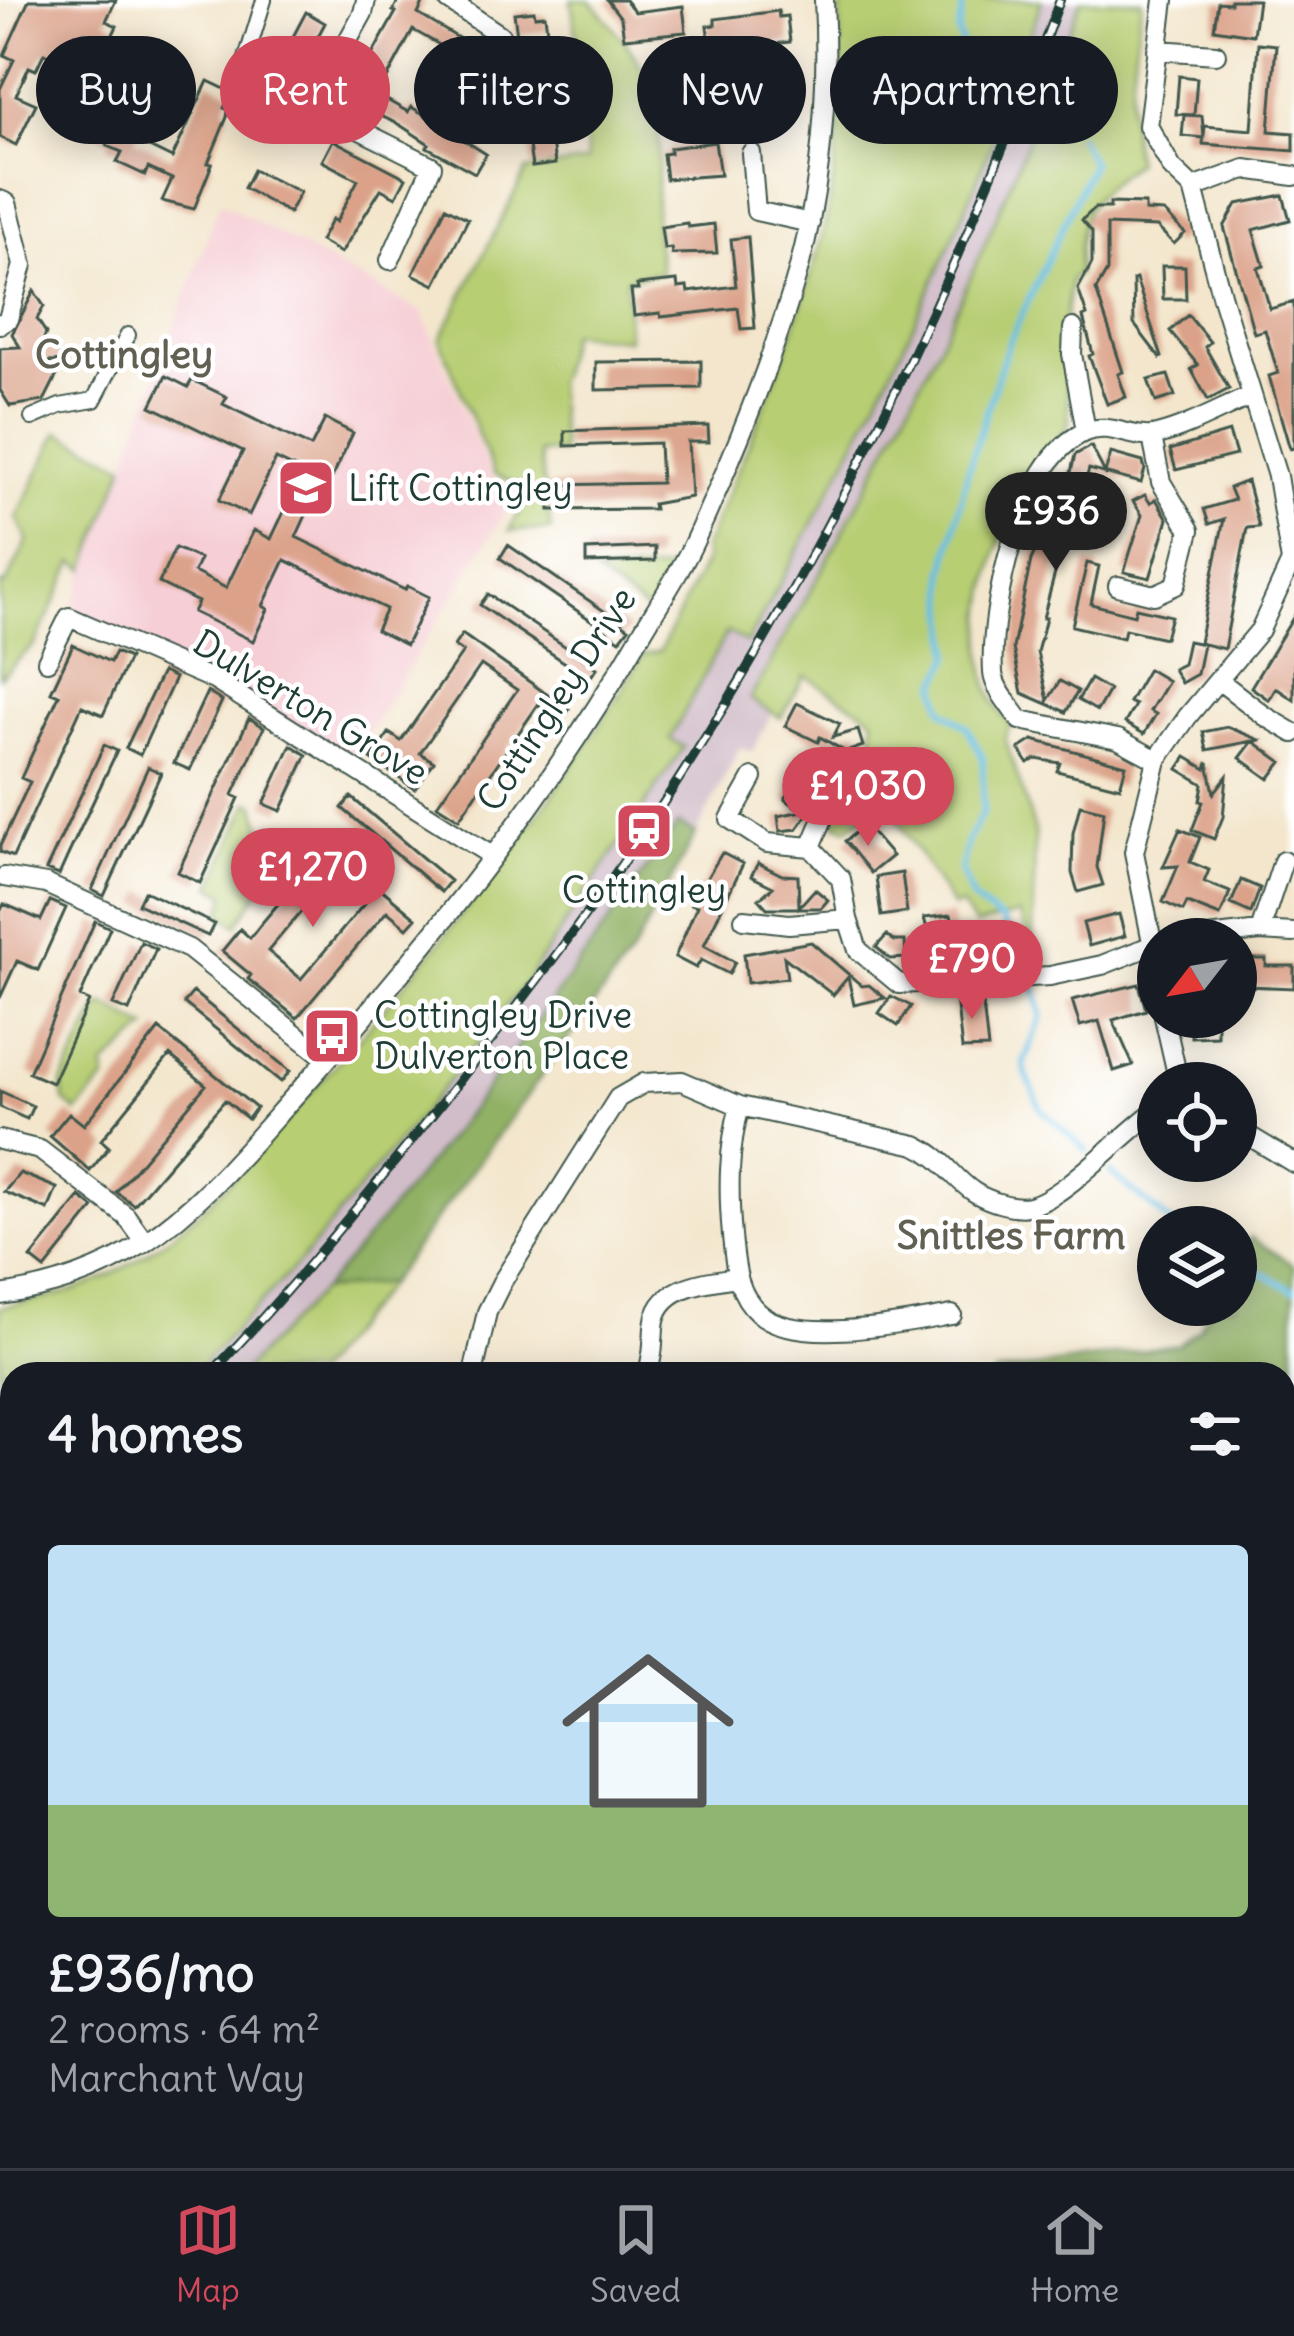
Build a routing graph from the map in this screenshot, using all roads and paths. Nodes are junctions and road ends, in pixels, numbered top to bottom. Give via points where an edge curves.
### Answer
1 (264, 0) edge
2 (366, 0) edge
3 (824, 0) edge
4 (1164, 0) edge
5 (451, 1) edge
6 (253, 36) edge
7 (501, 36) edge
8 (1157, 50) junction
9 (1216, 54) dead end
10 (751, 153) dead end
11 (1294, 176) edge
12 (1193, 188) junction
13 (4, 201) edge
14 (810, 224) junction
15 (390, 260) dead end
16 (0, 324) edge
17 (1073, 328) dead end
18 (128, 335) dead end
19 (1251, 396) junction
20 (32, 418) dead end
21 (1086, 431) junction
22 (1152, 437) junction
23 (1285, 473) edge
24 (1118, 586) dead end
25 (47, 661) dead end
26 (1221, 682) junction
27 (1294, 733) edge
28 (1157, 760) junction
29 (820, 761) dead end
30 (753, 778) dead end
31 (811, 847) junction
32 (492, 856) junction
33 (1283, 861) dead end
34 (4, 878) dead end
35 (1150, 918) edge
36 (848, 919) junction
37 (744, 920) dead end
38 (1257, 931) edge
39 (1261, 931) junction
40 (1294, 933) edge
41 (1137, 951) edge
42 (327, 1059) junction
43 (740, 1106) junction
44 (1137, 1123) edge
45 (0, 1140) edge
46 (1257, 1140) edge
47 (1294, 1162) edge
48 (146, 1241) junction
49 (736, 1277) junction
50 (0, 1295) edge
51 (952, 1315) dead end
52 (476, 1362) edge
53 (649, 1362) edge

1 - 6 street
2 - 15 street via 311,106 432,166
3 - 14 street, Cottingley Drive via 825,111
4 - 8 street
5 - 7 street
8 - 9 street
8 - 12 street via 1148,126
10 - 14 street via 756,211
11 - 12 street via 1245,169
12 - 19 street
13 - 16 street via 23,266
14 - 32 street, Cottingley Drive via 791,296 694,543 606,692
17 - 21 street
18 - 20 street via 94,400
19 - 22 street
19 - 23 street
21 - 22 street
21 - 28 street via 1053,459 1024,506 999,587 993,678 1020,720 1118,739
22 - 24 street via 1161,482 1190,530 1176,584 1154,595
23 - 26 street via 1291,562 1260,630
25 - 32 street, Dulverton Grove via 69,616 214,680
26 - 27 street
26 - 28 street
28 - 35 street via 1134,852
29 - 31 street via 839,782
30 - 31 street via 730,819 767,843
31 - 36 street via 841,880
32 - 42 street, Cottingley Drive
33 - 39 street
34 - 42 street via 46,884 189,949
36 - 37 street
36 - 41 street via 858,950 899,984 1050,976
38 - 39 street
39 - 40 street
42 - 48 street, Cottingley Drive via 240,1156
43 - 44 street via 916,1145 973,1192 1031,1206
43 - 49 street via 728,1193
43 - 52 street via 664,1079 618,1098 502,1282
45 - 48 street via 40,1150
46 - 47 street
48 - 50 street, Cottingley Drive via 57,1283
49 - 51 street via 761,1316 804,1330
49 - 53 street via 666,1299

